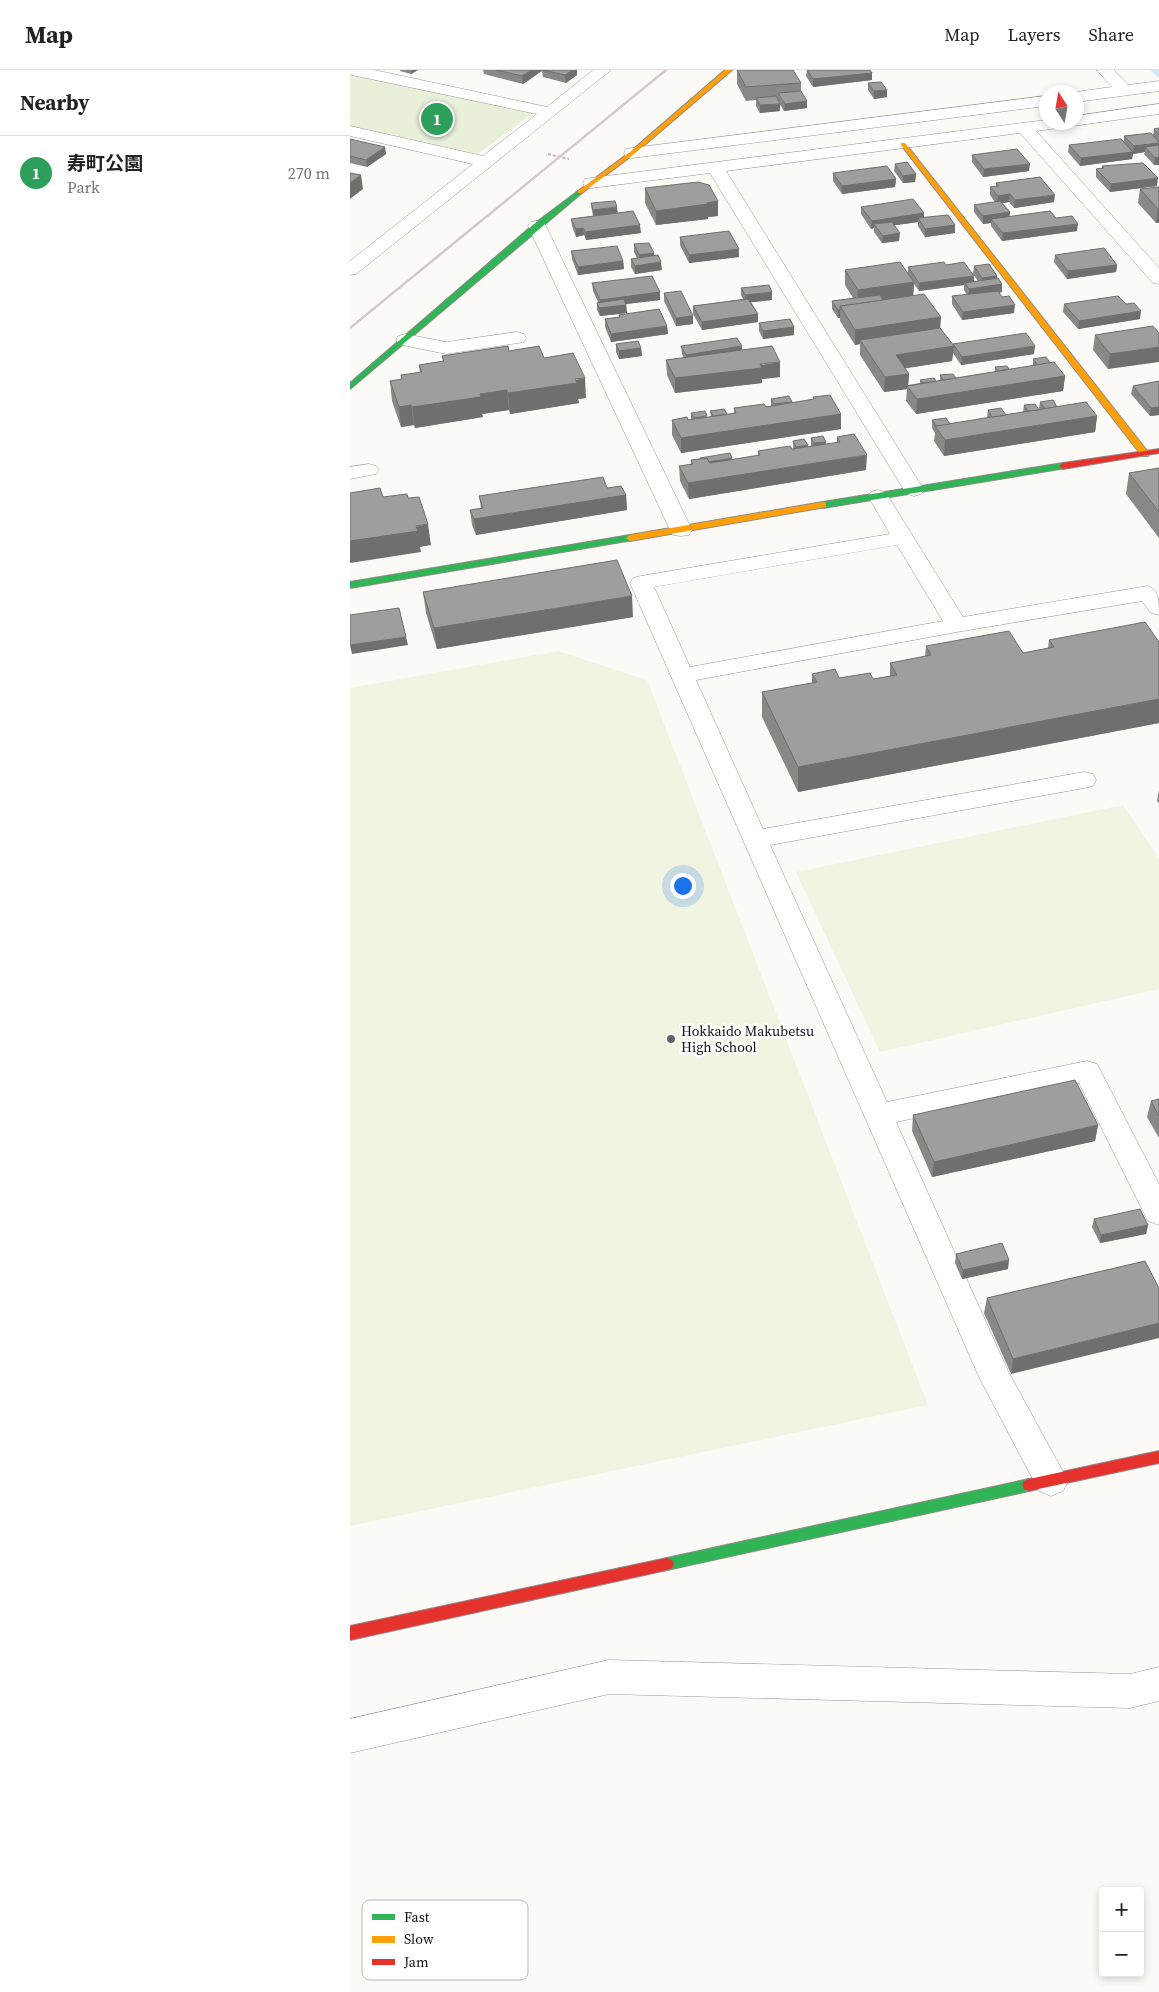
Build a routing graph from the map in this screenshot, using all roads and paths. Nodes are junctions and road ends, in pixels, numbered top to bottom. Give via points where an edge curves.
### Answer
1 (352, 70) edge
2 (603, 70) edge
3 (729, 70) edge
4 (1105, 70) edge
5 (370, 72) edge
6 (1159, 86) edge
7 (1124, 91) junction
8 (1084, 96) edge
9 (1039, 102) edge
10 (1159, 109) edge
11 (549, 112) junction
12 (1084, 120) edge
13 (1039, 126) edge
14 (1025, 128) junction
15 (350, 131) edge
16 (904, 144) junction
17 (506, 146) junction
18 (632, 153) junction
19 (486, 162) junction
20 (610, 168) junction
21 (716, 168) junction
22 (591, 183) junction
23 (537, 226) junction
24 (350, 270) edge
25 (1159, 279) edge
26 (517, 338) dead end
27 (405, 340) junction
28 (350, 387) edge
29 (1159, 451) edge
30 (1145, 454) junction
31 (914, 490) junction
32 (878, 496) junction
33 (681, 530) junction
34 (903, 538) junction
35 (350, 585) edge
36 (1159, 608) edge
37 (957, 625) junction
38 (682, 675) junction
39 (1084, 780) dead end
40 (755, 839) junction
41 (878, 1115) junction
42 (1159, 1213) edge
43 (1159, 1457) edge
44 (1051, 1481) junction
45 (350, 1633) edge
46 (1159, 1684) edge
47 (350, 1736) edge

1 - 5 street
2 - 11 street
3 - 18 street
4 - 7 street
5 - 11 street
6 - 7 street
7 - 8 street
9 - 18 street
10 - 12 street
11 - 17 street
13 - 14 street
14 - 16 street
14 - 25 street
15 - 19 street
16 - 21 street
16 - 30 street
17 - 19 street
17 - 20 path
18 - 20 street
19 - 24 street
20 - 22 street
21 - 22 street
21 - 31 street
22 - 23 street
23 - 27 street
23 - 33 street
26 - 27 street via 446,348
27 - 28 street
29 - 30 street
30 - 31 street
31 - 32 street
32 - 33 street
32 - 34 street
33 - 35 street
34 - 37 street
34 - 38 street via 641,583
36 - 37 street via 1148,593
37 - 38 street
38 - 40 street
39 - 40 street
40 - 41 street
41 - 42 street via 1087,1071
41 - 44 street via 995,1377
43 - 44 street
44 - 45 street
46 - 47 street via 1130,1691 609,1677

